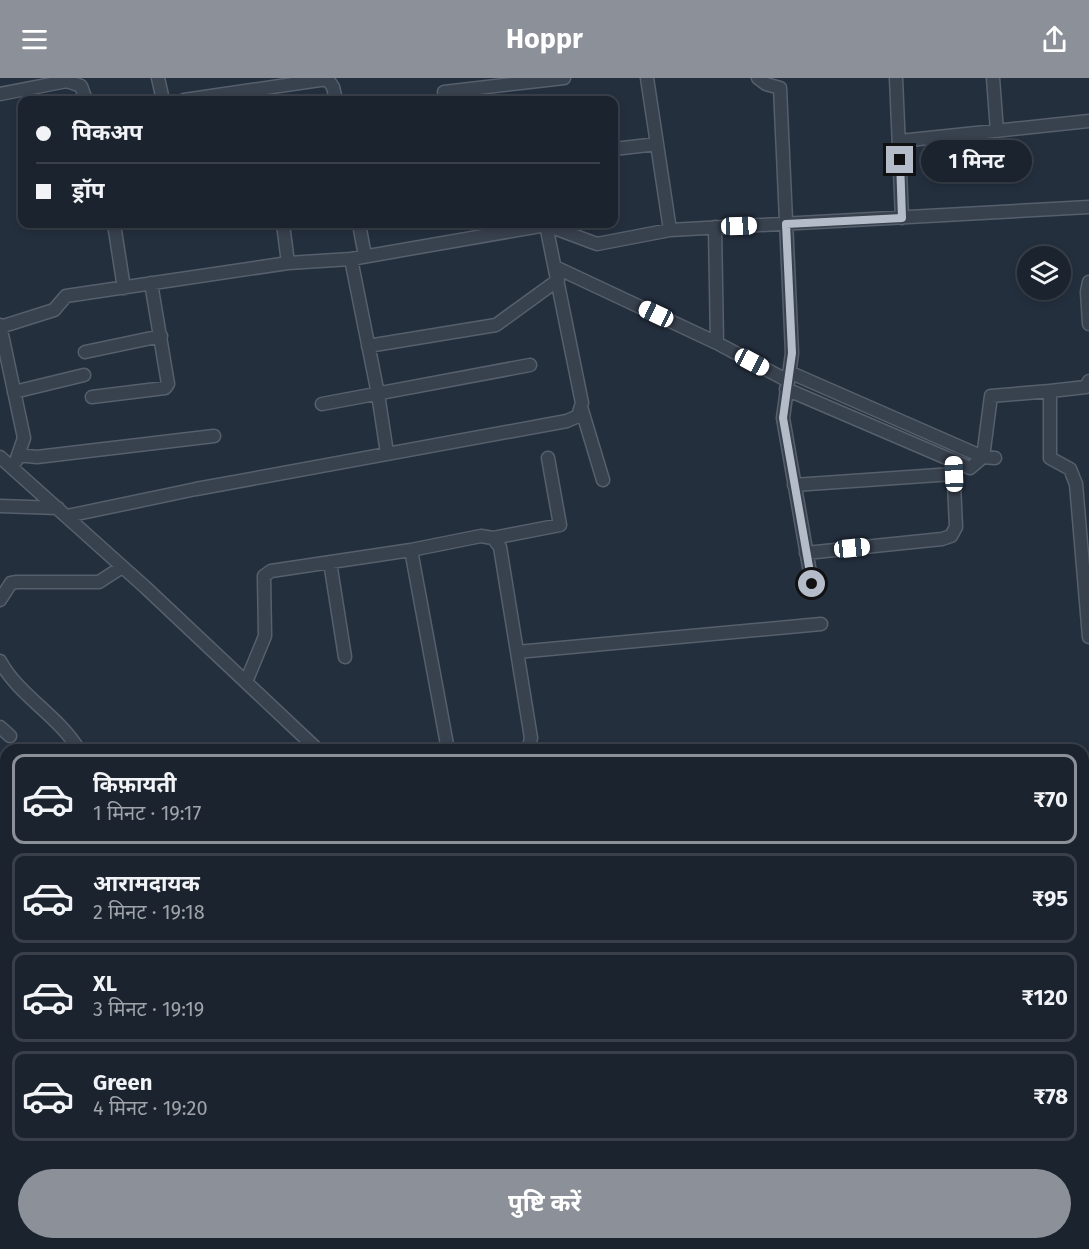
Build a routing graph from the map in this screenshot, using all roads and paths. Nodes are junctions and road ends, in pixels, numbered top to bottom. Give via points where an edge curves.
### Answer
1 (158, 78) edge
2 (564, 78) edge
3 (647, 78) edge
4 (758, 78) edge
5 (896, 78) edge
6 (993, 78) edge
7 (444, 92) dead end
8 (0, 94) edge
9 (264, 95) edge
10 (85, 96) edge
11 (162, 96) edge
12 (248, 96) edge
13 (335, 96) edge
14 (1089, 121) edge
15 (997, 131) junction
16 (900, 141) junction
17 (657, 144) junction
18 (618, 149) edge
19 (1089, 207) edge
20 (902, 218) junction
21 (786, 224) junction
22 (715, 227) junction
23 (115, 228) edge
24 (284, 228) edge
25 (359, 228) edge
26 (528, 228) edge
27 (547, 228) edge
28 (554, 228) edge
29 (670, 230) junction
30 (364, 256) junction
31 (351, 259) junction
32 (288, 263) junction
33 (555, 267) junction
34 (558, 280) junction
35 (1089, 282) edge
36 (151, 284) junction
37 (124, 288) junction
38 (1089, 324) edge
39 (0, 326) edge
40 (161, 336) junction
41 (717, 343) junction
42 (368, 345) junction
43 (86, 352) dead end
44 (530, 365) dead end
45 (84, 375) dead end
46 (788, 380) junction
47 (1089, 381) edge
48 (1050, 391) junction
49 (14, 392) junction
50 (378, 394) junction
51 (92, 397) dead end
52 (322, 404) dead end
53 (581, 407) junction
54 (214, 436) dead end
55 (387, 453) junction
56 (18, 455) junction
57 (0, 457) edge
58 (548, 458) dead end
59 (989, 458) junction
60 (953, 467) junction
61 (13, 468) junction
62 (603, 480) dead end
63 (794, 485) junction
64 (0, 506) edge
65 (62, 512) junction
66 (493, 538) junction
67 (411, 550) junction
68 (807, 553) junction
69 (330, 562) junction
70 (122, 567) junction
71 (812, 584) dead end
72 (0, 600) edge
73 (821, 624) dead end
74 (1089, 637) edge
75 (517, 652) junction
76 (345, 657) dead end
77 (0, 661) edge
78 (246, 682) junction
79 (0, 727) edge
80 (10, 736) dead end
81 (76, 744) edge
82 (312, 744) edge
83 (447, 744) edge
84 (530, 744) edge

1 - 11 street
2 - 7 street
3 - 17 street
4 - 21 street via 780,88
5 - 16 street
6 - 15 street
8 - 10 street via 67,81 81,86
9 - 12 street
9 - 13 street via 328,80
14 - 15 street
15 - 16 street
16 - 20 street
17 - 18 street
17 - 29 street
19 - 20 street
20 - 21 street
21 - 22 street
21 - 46 street via 792,353
22 - 29 street
22 - 41 street
23 - 37 street
24 - 32 street
25 - 30 street
26 - 30 street
27 - 33 street
28 - 29 street via 597,244
30 - 31 street
31 - 32 street
31 - 42 street
32 - 36 street
33 - 34 street
33 - 41 street
34 - 42 street via 496,325
34 - 53 street
35 - 38 street
36 - 37 street
36 - 40 street
37 - 39 street via 66,296 54,310
39 - 49 street
40 - 43 street
40 - 51 street via 169,380 165,388
41 - 46 street
42 - 50 street
44 - 50 street
45 - 49 street
46 - 59 street
46 - 60 street
46 - 63 street via 783,418
47 - 48 street via 1086,387
48 - 59 street via 991,396
48 - 74 street via 1050,458 1070,469 1076,484
49 - 56 street via 24,438
50 - 52 street
50 - 55 street
53 - 55 street via 578,416 567,421
53 - 62 street
54 - 56 street via 37,457
55 - 65 street
56 - 61 street
57 - 61 street
58 - 66 street via 560,525
59 - 60 street via 970,468
60 - 63 street
60 - 68 street via 956,527 951,536
61 - 65 street
63 - 68 street
64 - 65 street
65 - 70 street
66 - 67 street via 481,536
66 - 75 street via 500,547
67 - 69 street
67 - 83 street
68 - 71 street
69 - 76 street
69 - 78 street via 271,571 264,576 265,636
70 - 72 street via 99,582 17,582
70 - 78 street
73 - 75 street
75 - 84 street
77 - 81 street
78 - 82 street
79 - 80 street

